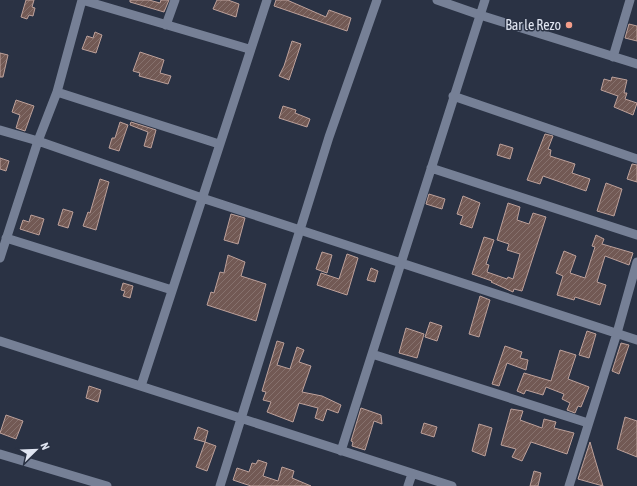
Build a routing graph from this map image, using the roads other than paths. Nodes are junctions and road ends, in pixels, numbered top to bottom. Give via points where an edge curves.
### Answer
1 (82, 0) edge
2 (174, 0) edge
3 (267, 0) edge
4 (377, 0) edge
5 (437, 0) edge
6 (485, 0) edge
7 (630, 0) edge
8 (480, 15) junction
9 (166, 25) junction
10 (249, 49) junction
11 (614, 57) junction
12 (637, 64) edge
13 (58, 92) junction
14 (453, 96) junction
15 (0, 130) edge
16 (38, 141) junction
17 (219, 144) junction
18 (637, 160) edge
19 (431, 168) junction
20 (202, 198) junction
21 (301, 230) junction
22 (637, 235) edge
23 (6, 238) junction
24 (0, 258) edge
25 (637, 262) edge
26 (401, 263) junction
27 (172, 290) junction
28 (617, 333) junction
29 (637, 340) edge
30 (0, 341) edge
31 (372, 354) junction
32 (141, 386) junction
33 (242, 418) junction
34 (588, 423) junction
35 (341, 451) junction
36 (0, 454) edge
37 (412, 474) junction
38 (107, 486) edge
39 (220, 486) edge
40 (408, 486) edge
41 (452, 486) edge
42 (569, 486) edge

1 - 9 street
1 - 13 street
2 - 9 street
3 - 10 street
4 - 21 street via 329,137
5 - 8 street
6 - 8 street
7 - 11 street
8 - 11 street
8 - 14 street
9 - 10 street
10 - 17 street
11 - 12 street
13 - 16 street
13 - 17 street
14 - 18 street
14 - 19 street
15 - 16 street
16 - 20 street
16 - 23 street
17 - 20 street
19 - 22 street
19 - 26 street
20 - 21 street
20 - 27 street
21 - 26 street
21 - 33 street
23 - 24 street
23 - 27 street
25 - 28 street
26 - 28 street
26 - 31 street
27 - 32 street
28 - 29 street
28 - 34 street
30 - 32 street
31 - 34 street
31 - 35 street
32 - 33 street
33 - 35 street
33 - 39 street
34 - 42 street
35 - 37 street
36 - 38 street
37 - 40 street
37 - 41 street

